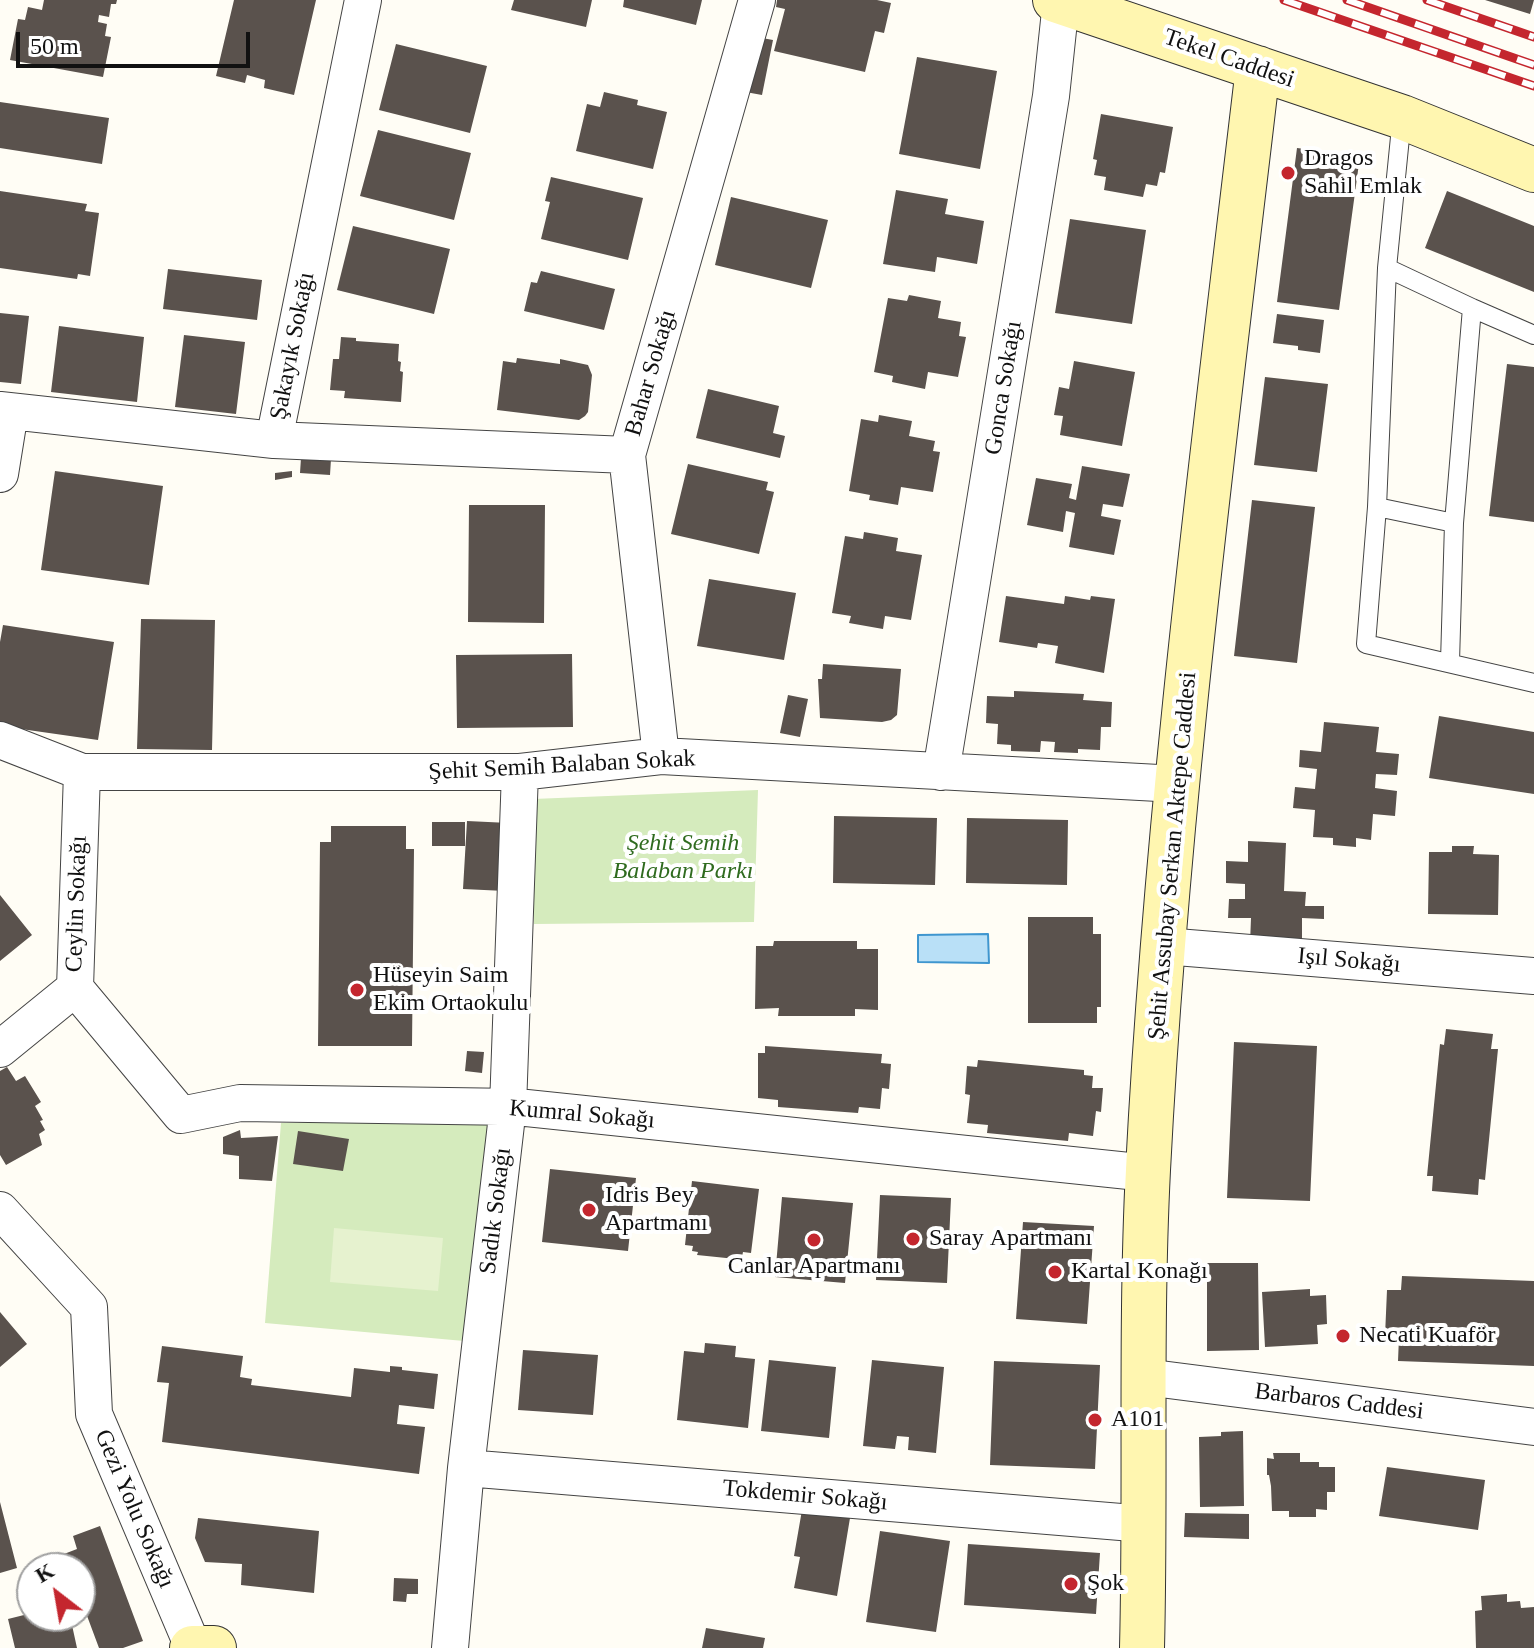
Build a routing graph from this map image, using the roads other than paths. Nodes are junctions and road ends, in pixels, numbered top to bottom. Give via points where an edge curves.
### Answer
1 (363, 0) edge
2 (757, 0) edge
3 (1058, 1) edge
4 (1258, 68) junction
5 (1402, 117) junction
6 (1534, 145) edge
7 (1534, 170) edge
8 (1387, 268) junction
9 (1472, 308) junction
10 (1534, 335) edge
11 (5, 411) edge
12 (274, 440) junction
13 (627, 455) junction
14 (0, 474) edge
15 (1377, 507) junction
16 (1454, 523) junction
17 (1450, 662) junction
18 (1534, 683) edge
19 (0, 740) edge
20 (661, 756) junction
21 (82, 772) junction
22 (520, 772) junction
23 (941, 772) junction
24 (1177, 784) junction
25 (1164, 946) junction
26 (1534, 976) edge
27 (75, 988) junction
28 (0, 1049) edge
29 (508, 1107) junction
30 (1148, 1173) junction
31 (0, 1210) edge
32 (1145, 1377) junction
33 (1534, 1427) edge
34 (466, 1468) junction
35 (1145, 1524) junction
36 (192, 1648) edge
37 (214, 1648) edge
38 (450, 1648) edge
39 (1142, 1648) edge

1 - 12 street, Şakayık Sokağı
2 - 13 street, Bahar Sokağı
3 - 4 street, Tekel Caddesi
3 - 23 street, Gonca Sokağı via 1044,140
4 - 5 street, Tekel Caddesi
4 - 24 street, Şehit Assubay Serkan Aktepe Caddesi
5 - 6 street, Tekel Caddesi via 1507,135
5 - 7 street, Tekel Caddesi
5 - 8 lane
8 - 9 lane
8 - 15 lane
9 - 10 lane
9 - 16 lane
11 - 12 street
11 - 14 street
12 - 13 street, Şakayık Sokağı
13 - 20 street, Bahar Sokağı
15 - 16 lane
15 - 17 lane via 1366,644
16 - 17 lane
17 - 18 lane
19 - 21 street, Şehit Semih Balaban Sokak
20 - 22 street, Şehit Semih Balaban Sokak
20 - 23 street, Şehit Semih Balaban Sokak
21 - 22 street, Şehit Semih Balaban Sokak
21 - 27 street, Ceylin Sokağı
22 - 29 street, Sadık Sokağı
23 - 24 street, Şehit Semih Balaban Sokak
24 - 25 street, Şehit Assubay Serkan Aktepe Caddesi
25 - 26 street, Işıl Sokağı
25 - 30 street, Şehit Assubay Serkan Aktepe Caddesi
27 - 28 street, Ceylin Sokağı
27 - 29 street, Kumral Sokağı via 181,1115 240,1103
29 - 30 street, Kumral Sokağı
29 - 34 street, Sadık Sokağı
30 - 32 street, Şehit Assubay Serkan Aktepe Caddesi
31 - 36 street, Gezi Yolu Sokağı via 89,1307 94,1414
32 - 33 street, Barbaros Caddesi
32 - 35 street, Şehit Assubay Serkan Aktepe Caddesi
34 - 35 street, Tokdemir Sokağı
34 - 38 street, Sadık Sokağı
35 - 39 street, Şehit Assubay Serkan Aktepe Caddesi
36 - 37 street

